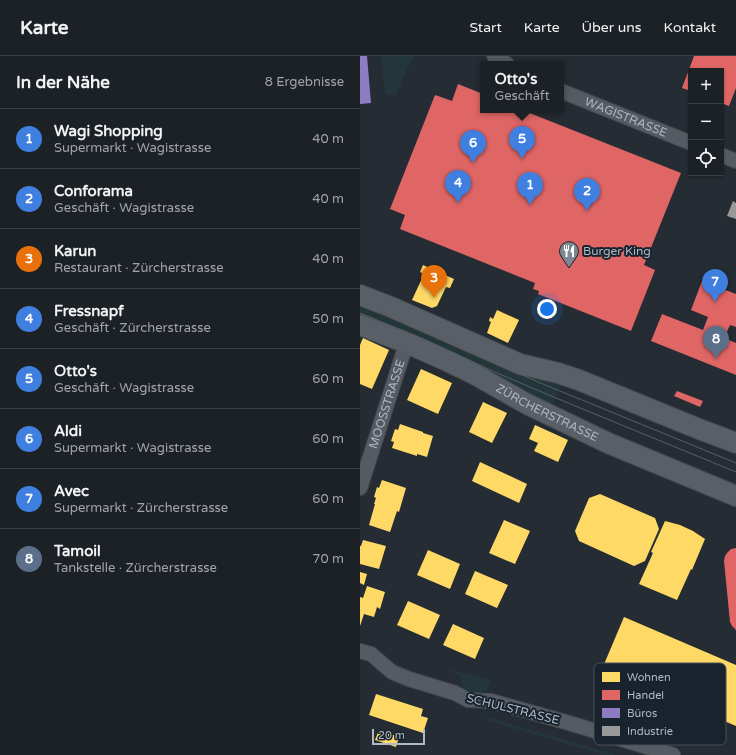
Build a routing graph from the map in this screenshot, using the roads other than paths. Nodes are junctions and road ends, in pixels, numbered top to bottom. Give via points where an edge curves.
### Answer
1 (564, 92) edge
2 (688, 142) edge
3 (724, 156) edge
4 (736, 161) edge
5 (360, 296) edge
6 (360, 325) edge
7 (409, 344) junction
8 (736, 443) edge
9 (360, 488) edge
10 (736, 496) edge
11 (360, 651) edge
12 (594, 731) edge
13 (640, 745) edge
14 (673, 755) edge

1 - 2 street, WAGISTRASSE
3 - 4 street
5 - 8 main road via 391,307 520,364 579,380
6 - 7 main road, ZÜRCHERSTRASSE
7 - 9 street, MOOSSTRASSE
7 - 10 main road, ZÜRCHERSTRASSE via 474,374 527,404 608,443
11 - 12 street, SCHULSTRASSE via 371,654 392,672 455,693 468,700 491,701
13 - 14 street, SCHULSTRASSE

